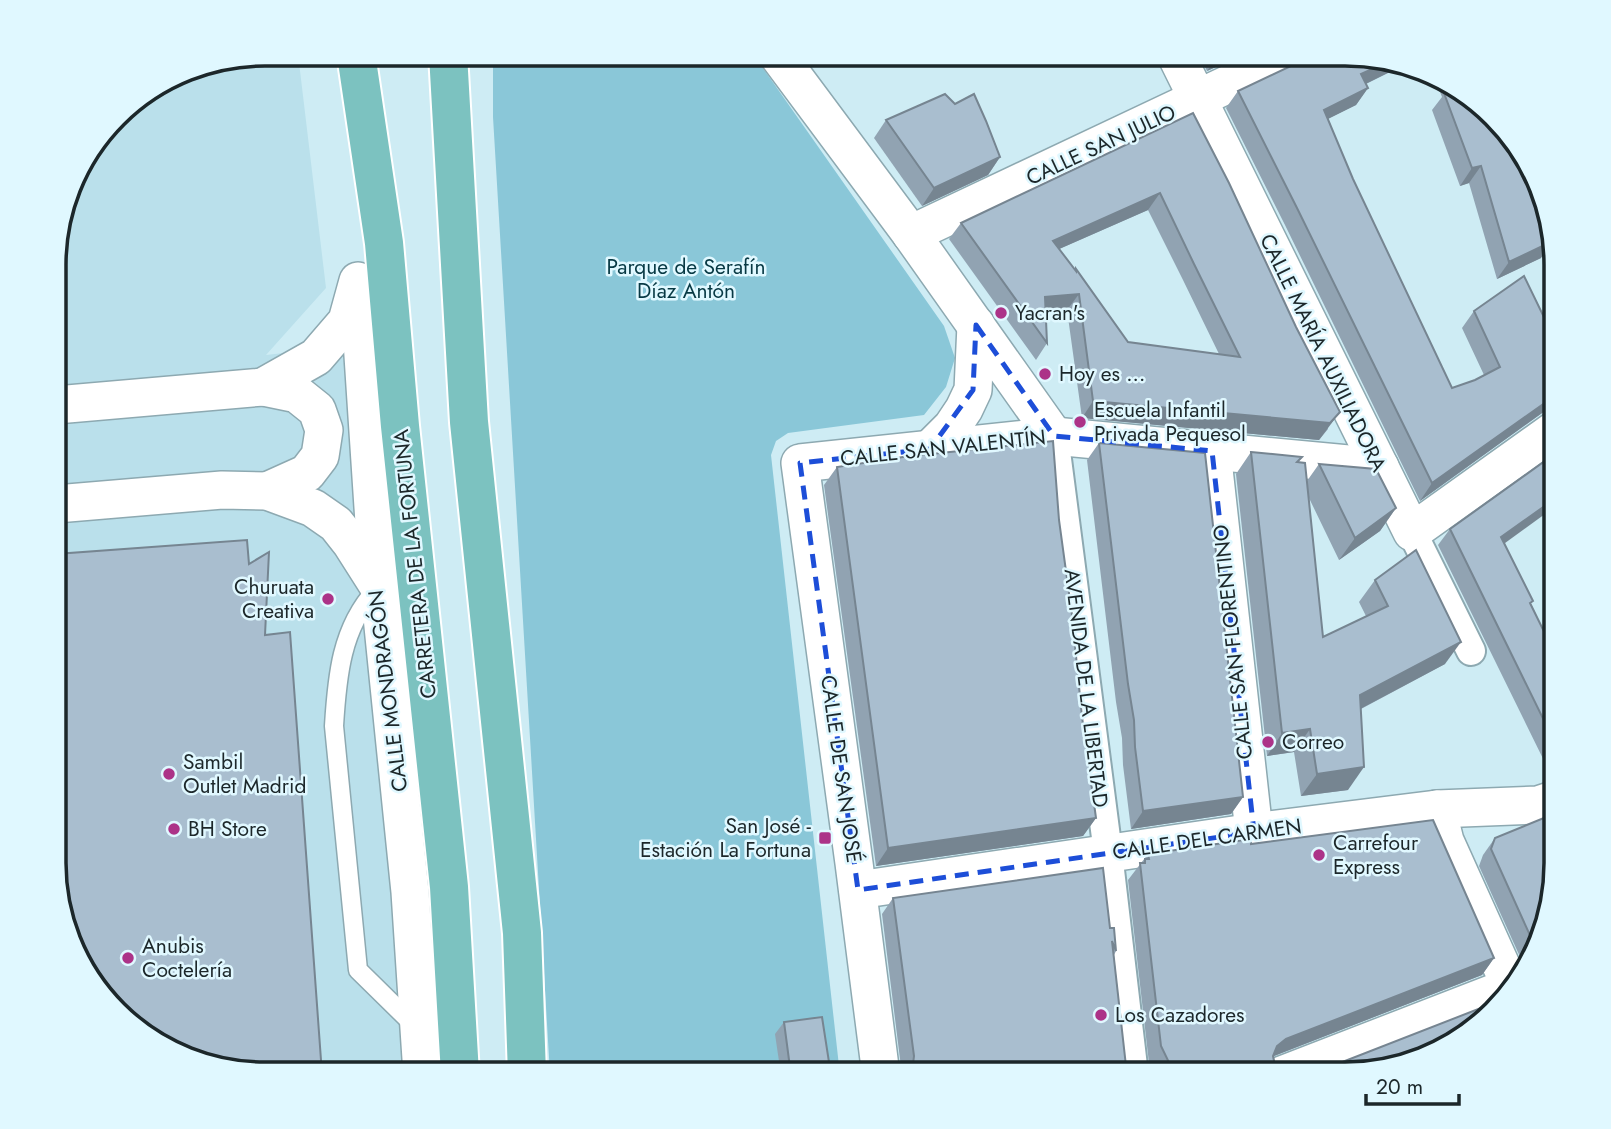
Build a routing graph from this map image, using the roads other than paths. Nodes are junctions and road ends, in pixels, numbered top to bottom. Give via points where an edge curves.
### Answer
1 (357, 66) edge
2 (449, 66) edge
3 (786, 66) edge
4 (1181, 67) edge
5 (1265, 67) edge
6 (1198, 99) junction
7 (911, 234) junction
8 (384, 243) junction
9 (358, 281) junction
10 (976, 325) junction
11 (263, 387) junction
12 (66, 404) edge
13 (1054, 436) junction
14 (1544, 438) edge
15 (930, 449) junction
16 (1212, 451) junction
17 (800, 463) joint
18 (1380, 467) junction
19 (267, 491) junction
20 (66, 503) edge
21 (1412, 532) junction
22 (379, 587) junction
23 (1471, 651) dead end
24 (1544, 803) edge
25 (1437, 809) junction
26 (1254, 832) junction
27 (1108, 853) junction
28 (858, 890) junction
29 (1509, 977) edge
30 (1495, 995) edge
31 (419, 1029) junction
32 (421, 1062) edge
33 (459, 1062) edge
34 (527, 1062) edge
35 (880, 1062) edge
36 (1132, 1062) edge
37 (1317, 1062) edge

1 - 8 main road, CARRETERA DE LA FORTUNA
2 - 34 main road via 470,422 522,933
3 - 7 street, AVENIDA DE LA LIBERTAD
4 - 6 street, CALLE MARÍA AUXILIADORA
5 - 6 street, CALLE SAN JULIO
6 - 7 street, CALLE SAN JULIO
6 - 18 street, CALLE MARÍA AUXILIADORA
7 - 10 street, AVENIDA DE LA LIBERTAD
8 - 9 street
8 - 33 main road, CARRETERA DE LA FORTUNA via 449,887
9 - 11 street via 347,321 316,357
9 - 22 street
10 - 13 street, AVENIDA DE LA LIBERTAD
10 - 15 street via 973,390 951,427
11 - 12 street
11 - 19 street via 297,394 317,410 324,430 320,456 307,473
13 - 15 street, CALLE SAN VALENTÍN
13 - 16 street, CALLE SAN VALENTÍN
13 - 27 street, AVENIDA DE LA LIBERTAD
14 - 21 street
15 - 17 street, CALLE SAN VALENTÍN
16 - 18 street, CALLE SAN VALENTÍN
16 - 26 street, CALLE SAN FLORENTINO
17 - 28 street, CALLE DE SAN JOSÉ
18 - 21 street, CALLE MARÍA AUXILIADORA
19 - 20 street, CALLE MONDRAGÓN via 222,490
19 - 22 street, CALLE MONDRAGÓN via 313,508 336,524
21 - 23 street, CALLE MARÍA AUXILIADORA
22 - 31 street, CALLE MONDRAGÓN
22 - 31 lane via 356,617 344,647 334,726 358,970
24 - 25 street, CALLE DEL CARMEN
25 - 26 street, CALLE DEL CARMEN
25 - 29 street via 1445,841
26 - 27 street, CALLE DEL CARMEN
27 - 28 street, CALLE DEL CARMEN
27 - 36 street, AVENIDA DE LA LIBERTAD
28 - 35 street, CALLE DE SAN JOSÉ
30 - 37 street
31 - 32 street, CALLE MONDRAGÓN

